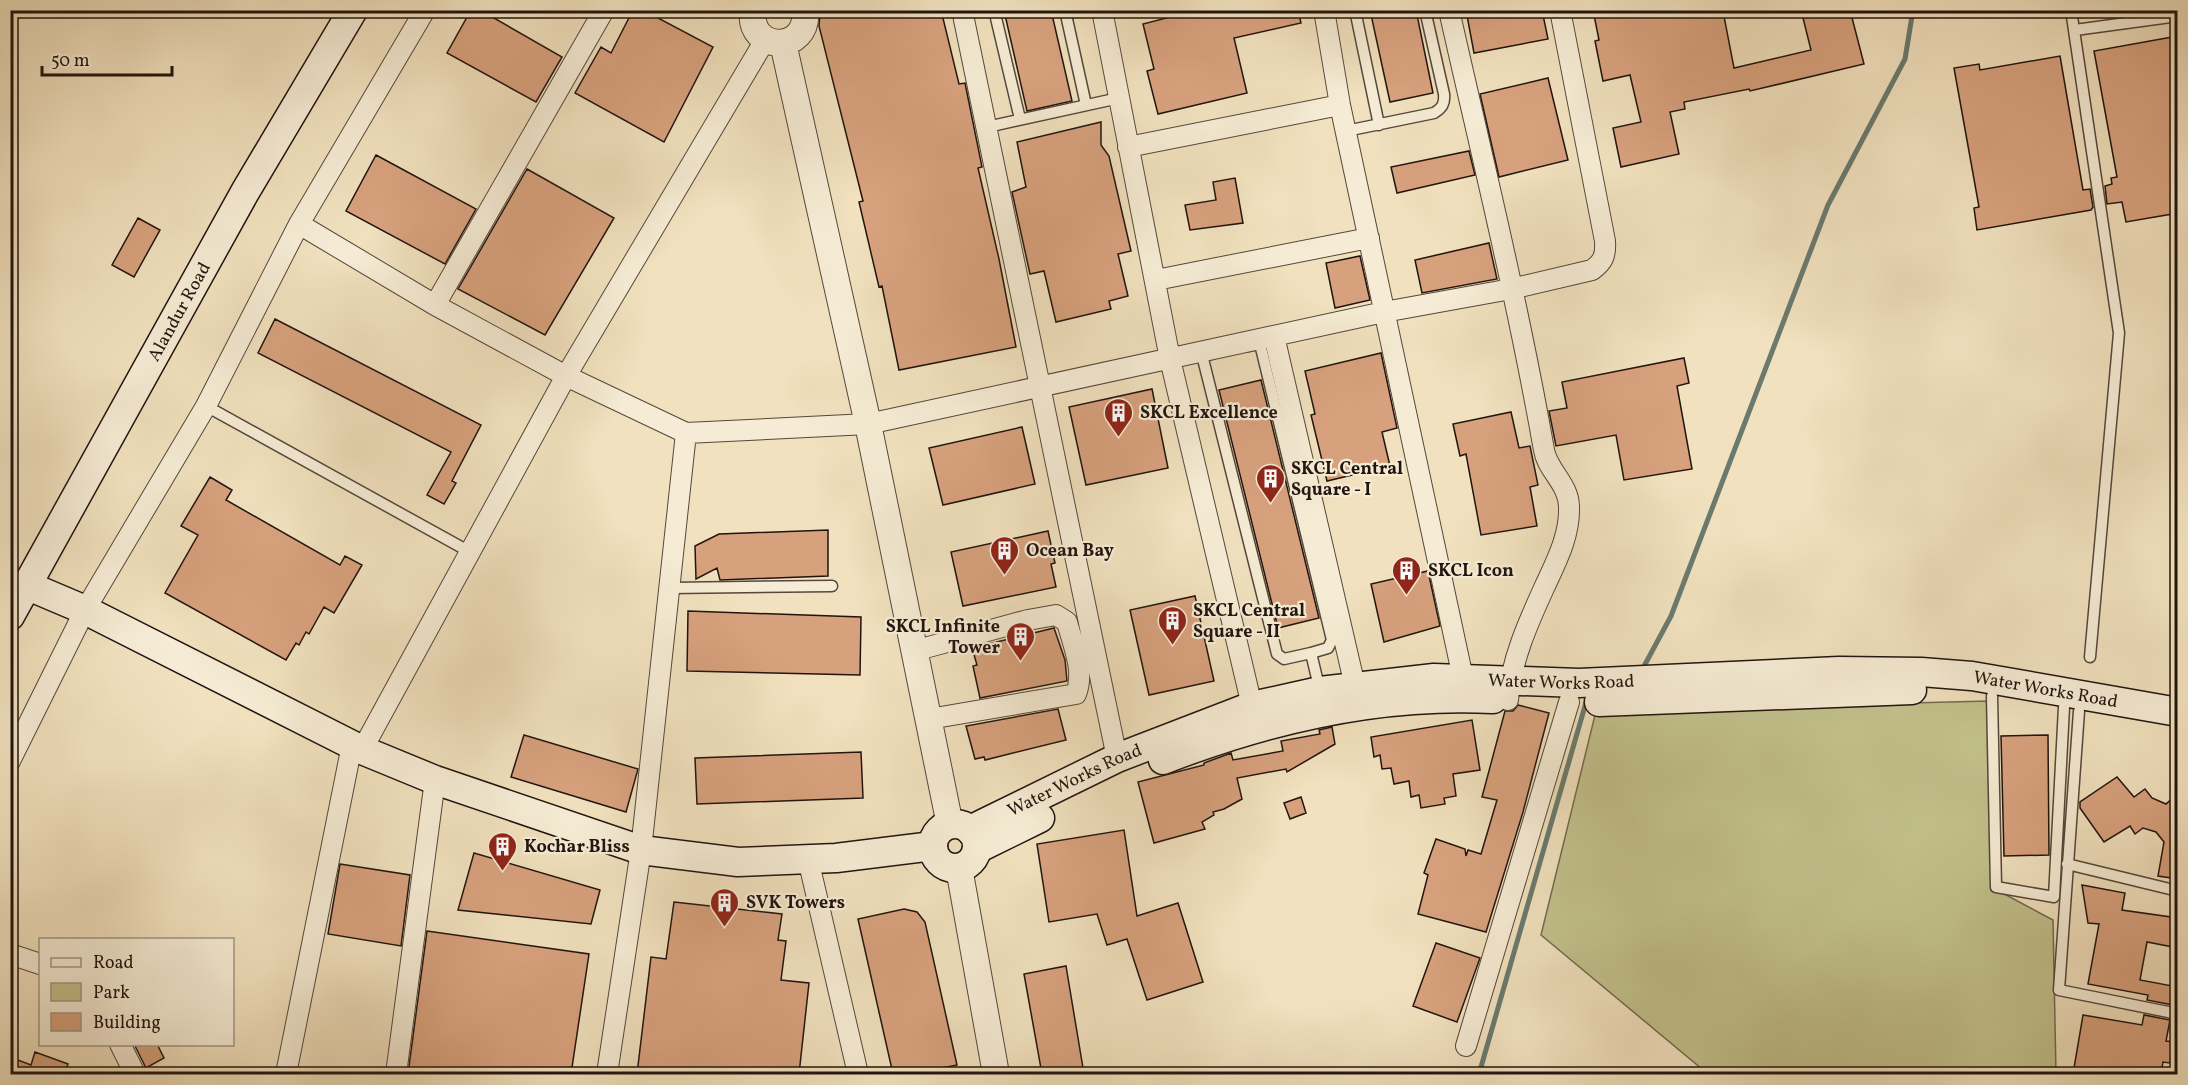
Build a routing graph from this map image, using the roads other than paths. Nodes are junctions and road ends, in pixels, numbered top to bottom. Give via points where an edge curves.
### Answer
1 (353, 10) edge
2 (425, 10) edge
3 (604, 10) edge
4 (753, 10) edge
5 (805, 10) edge
6 (963, 10) edge
7 (998, 10) edge
8 (1065, 10) edge
9 (1102, 10) edge
10 (1324, 10) edge
11 (1355, 10) edge
12 (1560, 10) edge
13 (2071, 10) edge
14 (1450, 12) edge
15 (1426, 14) edge
16 (2178, 16) edge
17 (2075, 30) junction
18 (774, 41) junction
19 (1119, 98) junction
20 (1086, 105) junction
21 (1340, 105) junction
22 (1020, 119) junction
23 (1379, 125) junction
24 (987, 127) junction
25 (1346, 131) junction
26 (1128, 147) junction
27 (299, 224) junction
28 (1369, 238) junction
29 (1156, 280) junction
30 (1511, 289) junction
31 (435, 305) junction
32 (1384, 312) junction
33 (1274, 336) junction
34 (1170, 359) junction
35 (566, 376) junction
36 (1042, 388) junction
37 (206, 406) junction
38 (868, 424) junction
39 (687, 433) junction
40 (470, 552) junction
41 (22, 584) junction
42 (832, 586) dead end
43 (670, 588) junction
44 (85, 610) junction
45 (10, 616) edge
46 (915, 651) junction
47 (1311, 653) junction
48 (2090, 657) dead end
49 (1463, 678) junction
50 (1355, 686) junction
51 (1509, 690) junction
52 (1320, 691) junction
53 (1586, 694) junction
54 (1992, 696) junction
55 (1252, 706) junction
56 (2072, 709) junction
57 (2178, 712) edge
58 (929, 720) junction
59 (1214, 729) junction
60 (2178, 730) edge
61 (357, 747) junction
62 (1117, 758) junction
63 (10, 761) edge
64 (435, 780) junction
65 (958, 844) junction
66 (641, 850) junction
67 (807, 859) junction
68 (2067, 864) junction
69 (2178, 891) edge
70 (10, 954) edge
71 (39, 964) edge
72 (2178, 1014) edge
73 (121, 1046) edge
74 (1466, 1046) dead end
75 (135, 1074) edge
76 (286, 1074) edge
77 (396, 1074) edge
78 (607, 1074) edge
79 (858, 1074) edge
80 (996, 1074) edge

1 - 41 main road, Alandur Road
2 - 27 street
3 - 31 street
4 - 18 street via 754,26
5 - 18 street via 799,34
6 - 24 street
7 - 22 lane via 996,18
8 - 20 lane
9 - 19 street
10 - 21 street
11 - 23 lane
12 - 30 street via 1606,252 1592,270
13 - 17 lane
14 - 15 lane
14 - 30 street
15 - 23 lane via 1444,102 1434,113
16 - 17 lane
17 - 48 lane via 2119,333
18 - 35 street
18 - 38 street
19 - 20 lane
19 - 26 street
20 - 22 lane
21 - 25 street
21 - 26 street
22 - 24 lane
23 - 25 lane
24 - 36 street
25 - 28 street
26 - 29 street
27 - 31 street
27 - 37 street
28 - 29 street
28 - 32 street
29 - 34 street
30 - 32 street
30 - 51 street via 1545,457 1561,479 1569,505 1565,541 1526,628
31 - 35 street
32 - 33 street
32 - 49 street
33 - 34 street
33 - 50 street
34 - 36 street
34 - 55 street
35 - 39 street
35 - 40 street
36 - 38 street
36 - 62 street
37 - 40 lane
37 - 44 street
38 - 39 street
38 - 46 street
39 - 43 street
40 - 61 street
41 - 44 main road
41 - 45 main road, Alandur Road
42 - 43 lane
43 - 66 street
44 - 61 main road
44 - 63 street
46 - 58 street
46 - 58 street via 1056,615 1067,622 1080,671 1076,694
47 - 47 lane via 1328,648 1332,640 1261,348 1257,344 1206,355 1203,359 1277,654 1284,659
47 - 52 lane
49 - 50 main road, Water Works Road
49 - 51 main road, Water Works Road
50 - 52 main road, Water Works Road
51 - 53 main road, Water Works Road
51 - 59 main road, Water Works Road via 1348,707
52 - 55 main road, Water Works Road
53 - 54 main road, Water Works Road via 1931,689
53 - 57 main road, Water Works Road via 1839,671 1922,672 1993,679
53 - 74 street
54 - 56 main road, Water Works Road
54 - 56 lane via 1996,886 2054,897
55 - 59 main road, Water Works Road
56 - 60 main road, Water Works Road
56 - 68 lane
58 - 65 street
59 - 62 main road, Water Works Road
59 - 65 main road, Water Works Road via 1126,774
61 - 64 main road
61 - 76 street
62 - 65 main road, Water Works Road
64 - 66 main road
64 - 77 street
65 - 67 main road
65 - 80 street
66 - 67 main road via 738,862
66 - 78 street
67 - 79 street
68 - 69 lane
68 - 72 lane via 2059,990
70 - 71 street
73 - 75 street

